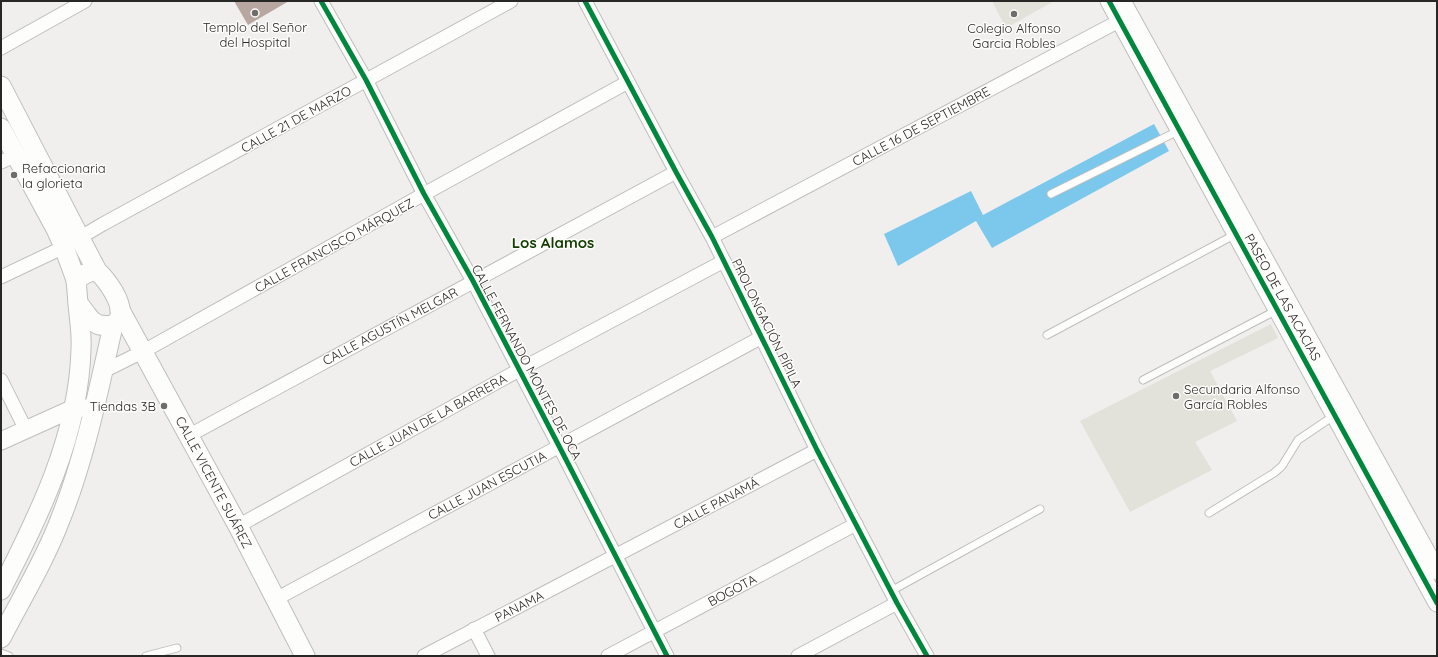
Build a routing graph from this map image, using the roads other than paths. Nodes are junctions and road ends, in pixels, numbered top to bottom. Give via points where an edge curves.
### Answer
1 (85, 1) edge
2 (321, 1) edge
3 (511, 1) edge
4 (585, 1) edge
5 (1108, 1) edge
6 (1124, 12) edge
7 (1, 48) edge
8 (366, 80) junction
9 (628, 82) junction
10 (1, 86) edge
11 (1, 128) edge
12 (1180, 130) junction
13 (8, 159) edge
14 (676, 172) junction
15 (424, 194) junction
16 (1051, 194) dead end
17 (1236, 234) junction
18 (712, 237) junction
19 (81, 238) junction
20 (64, 247) junction
21 (724, 260) junction
22 (97, 271) junction
23 (1, 277) edge
24 (76, 280) junction
25 (473, 281) junction
26 (78, 303) junction
27 (1278, 310) junction
28 (117, 318) junction
29 (1047, 335) dead end
30 (762, 337) junction
31 (144, 351) junction
32 (519, 370) junction
33 (102, 372) junction
34 (1, 380) edge
35 (1142, 380) dead end
36 (74, 408) junction
37 (94, 408) junction
38 (1335, 415) junction
39 (26, 430) junction
40 (188, 436) junction
41 (1, 441) edge
42 (559, 446) junction
43 (817, 450) junction
44 (1040, 509) dead end
45 (1209, 513) dead end
46 (856, 524) junction
47 (238, 526) junction
48 (615, 556) junction
49 (1437, 571) edge
50 (1, 590) edge
51 (894, 597) junction
52 (276, 599) junction
53 (1437, 603) edge
54 (474, 629) junction
55 (654, 631) junction
56 (1, 638) edge
57 (177, 648) dead end
58 (1, 653) edge
59 (9, 656) edge
60 (146, 656) edge
61 (306, 656) edge
62 (424, 656) edge
63 (488, 656) edge
64 (608, 656) edge
65 (667, 656) edge
66 (798, 656) edge
67 (927, 656) edge

1 - 7 street
2 - 8 street, CALLE FERNANDO MONTES DE OCA
3 - 8 street, CALLE 21 DE MARZO
4 - 9 street, PROLONGACIÓN PÍPILA
5 - 6 street, PASEO DE LAS ACACIAS
6 - 12 street, PASEO DE LAS ACACIAS
6 - 18 street, CALLE 16 DE SEPTIEMBRE
6 - 49 street, PASEO DE LAS ACACIAS
8 - 15 street, CALLE FERNANDO MONTES DE OCA
8 - 19 street, CALLE 21 DE MARZO
9 - 14 street, PROLONGACIÓN PÍPILA
9 - 15 street, CALLE FRANCISCO MÁRQUEZ
10 - 19 main road
11 - 13 main road
12 - 16 lane
12 - 17 street, PASEO DE LAS ACACIAS
13 - 20 main road via 56,229
14 - 18 street, PROLONGACIÓN PÍPILA
14 - 25 street, CALLE AGUSTÍN MELGAR
15 - 25 street, CALLE FERNANDO MONTES DE OCA
15 - 31 street, CALLE FRANCISCO MÁRQUEZ
17 - 27 street, PASEO DE LAS ACACIAS
17 - 29 lane
18 - 21 street, PROLONGACIÓN PÍPILA
19 - 20 street, CALLE 21 DE MARZO
19 - 22 main road
20 - 23 street, CALLE 21 DE MARZO
20 - 24 main road
21 - 30 street, PROLONGACIÓN PÍPILA
21 - 32 street, CALLE JUAN DE LA BARRERA
22 - 24 main road via 91,271
22 - 28 main road via 116,297
24 - 26 main road
25 - 32 street, CALLE FERNANDO MONTES DE OCA
25 - 40 street, CALLE AGUSTÍN MELGAR
26 - 28 main road via 92,321 103,326
26 - 36 main road via 81,349
27 - 35 lane
27 - 38 street, PASEO DE LAS ACACIAS
28 - 31 main road, CALLE VICENTE SUÁREZ
28 - 33 main road
30 - 42 street, CALLE JUAN ESCUTIA
30 - 43 street, PROLONGACIÓN PÍPILA
31 - 33 street, CALLE FRANCISCO MÁRQUEZ
31 - 40 main road, CALLE VICENTE SUÁREZ
32 - 42 street, CALLE FERNANDO MONTES DE OCA
32 - 47 street, CALLE JUAN DE LA BARRERA
33 - 37 main road
34 - 39 street
36 - 37 street
36 - 39 street
36 - 50 main road via 54,476
37 - 56 main road via 80,465 60,522
38 - 45 lane via 1298,440 1282,466 1274,473
38 - 53 street, PASEO DE LAS ACACIAS
39 - 41 street
40 - 47 main road, CALLE VICENTE SUÁREZ
42 - 48 street, CALLE FERNANDO MONTES DE OCA
42 - 52 street, CALLE JUAN ESCUTIA
43 - 46 street, PROLONGACIÓN PÍPILA
43 - 48 street, CALLE PANAMÁ
44 - 51 lane
46 - 51 street, PROLONGACIÓN PÍPILA
46 - 55 street, BOGOTA
47 - 52 main road, CALLE VICENTE SUÁREZ
48 - 54 street, PANAMA
48 - 55 street, CALLE FERNANDO MONTES DE OCA
51 - 66 street
51 - 67 street, PROLONGACIÓN PÍPILA
52 - 61 main road, CALLE VICENTE SUÁREZ
54 - 62 street, PANAMA
54 - 63 street
55 - 64 street, BOGOTA
55 - 65 street, CALLE FERNANDO MONTES DE OCA
57 - 60 lane
58 - 59 lane

